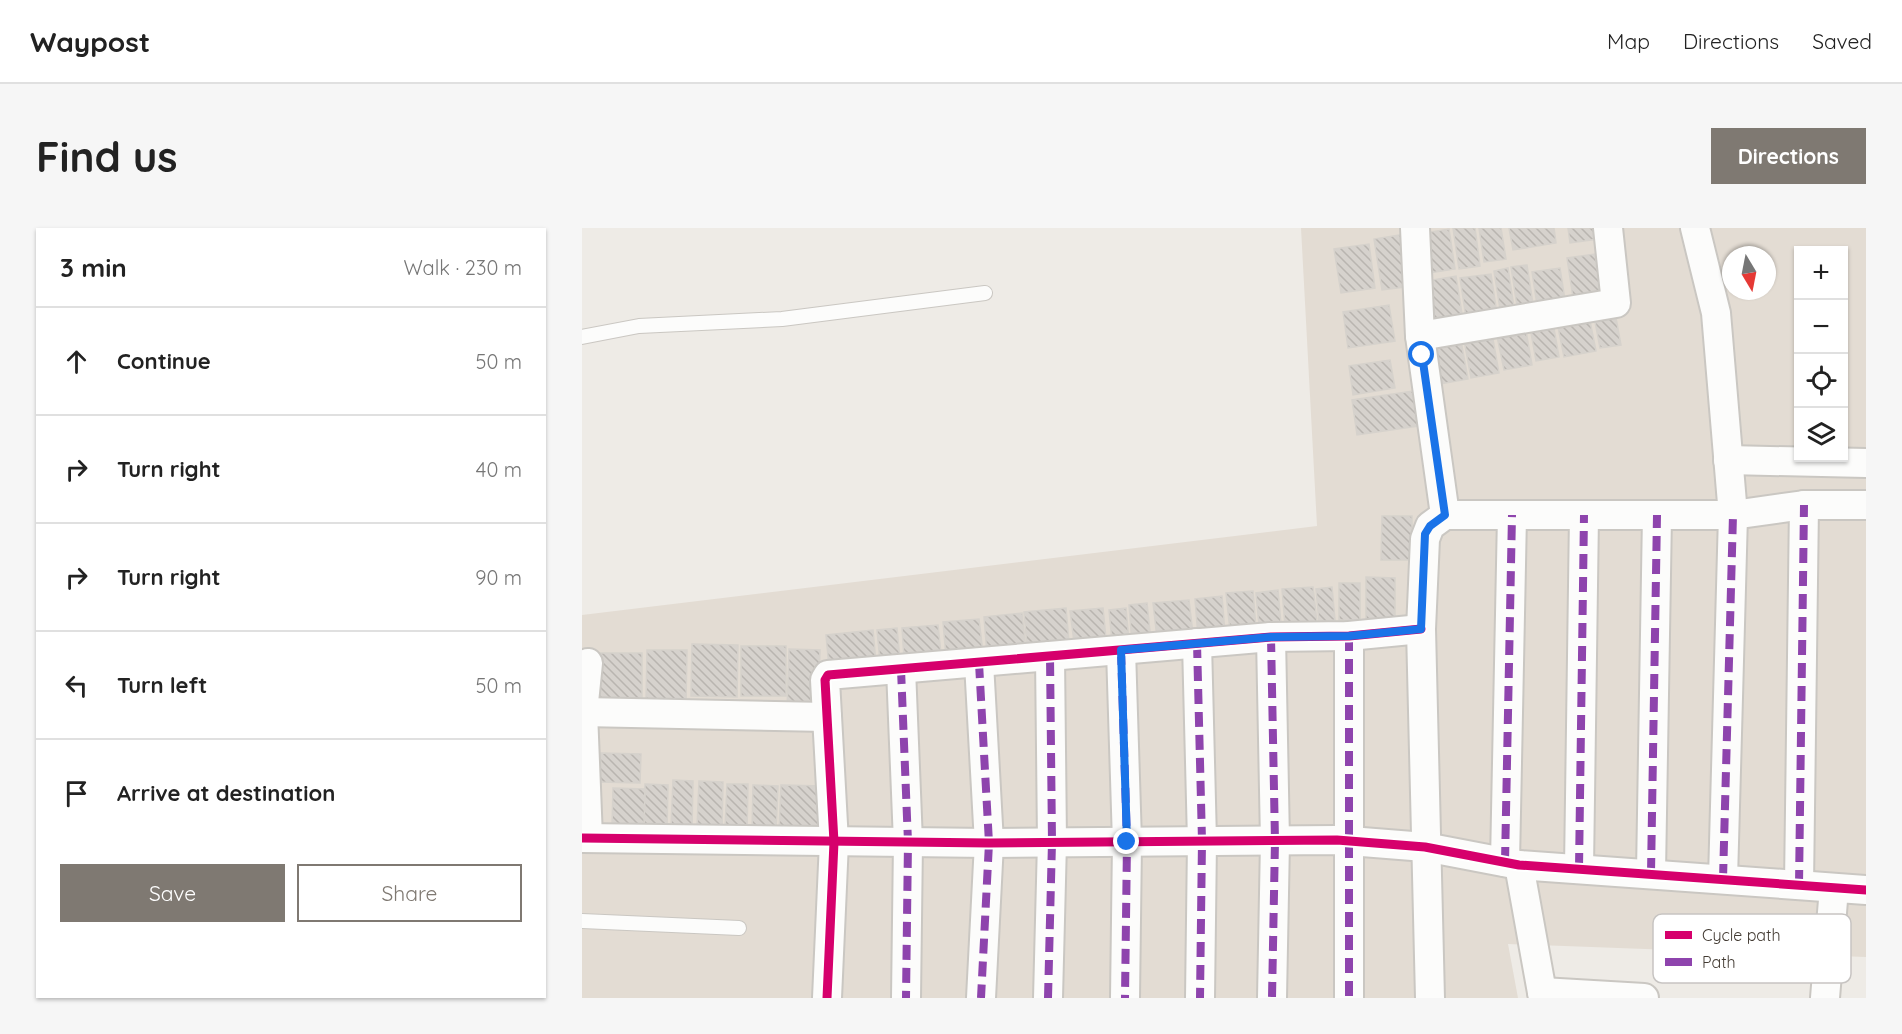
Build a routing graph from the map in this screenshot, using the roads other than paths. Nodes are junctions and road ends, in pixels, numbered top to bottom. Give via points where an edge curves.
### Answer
1 (1415, 228) edge
2 (1608, 228) edge
3 (1695, 228) edge
4 (985, 293) dead end
5 (1420, 336) junction
6 (582, 337) edge
7 (1728, 460) junction
8 (1866, 463) edge
9 (1804, 505) junction
10 (1866, 505) edge
11 (1445, 515) junction
12 (1512, 515) junction
13 (1584, 515) junction
14 (1657, 515) junction
15 (1733, 515) junction
16 (1421, 629) junction
17 (1349, 636) junction
18 (1271, 637) junction
19 (1197, 644) junction
20 (1121, 650) junction
21 (1050, 656) junction
22 (588, 663) dead end
23 (978, 663) junction
24 (901, 669) junction
25 (583, 712) edge
26 (827, 717) junction
27 (585, 838) edge
28 (1202, 841) junction
29 (1275, 841) junction
30 (834, 842) junction
31 (908, 842) junction
32 (1052, 842) junction
33 (1127, 842) junction
34 (1350, 842) junction
35 (989, 843) junction
36 (1425, 847) junction
37 (1512, 863) junction
38 (1579, 868) junction
39 (1650, 873) junction
40 (1723, 879) junction
41 (1799, 885) junction
42 (1834, 888) junction
43 (1866, 890) edge
44 (1832, 914) edge
45 (582, 921) edge
46 (739, 928) dead end
47 (1826, 983) edge
48 (1542, 995) edge
49 (827, 998) edge
50 (906, 998) edge
51 (981, 998) edge
52 (1048, 998) edge
53 (1125, 998) edge
54 (1200, 998) edge
55 (1272, 998) edge
56 (1349, 998) edge
57 (1430, 998) edge
58 (1644, 998) edge
59 (1825, 998) edge

1 - 5 street
2 - 5 street via 1616,303
3 - 7 street via 1716,313
4 - 6 lane via 782,319 639,326
5 - 11 street
7 - 8 street
7 - 15 street
9 - 10 street
9 - 15 street
9 - 41 street
11 - 12 street
11 - 16 street via 1425,534
12 - 13 street
12 - 37 street
13 - 14 street
13 - 38 street
14 - 15 street
14 - 39 street
15 - 40 street
16 - 17 street
16 - 36 street
17 - 18 street
17 - 34 street
18 - 19 street
18 - 29 street
19 - 20 street
19 - 28 street
20 - 21 street
20 - 33 street
21 - 23 street
21 - 32 street
22 - 25 street
23 - 24 street
23 - 35 street
24 - 26 street via 828,675
24 - 31 street
25 - 26 street
25 - 27 street
26 - 30 street
27 - 30 street
28 - 29 street
28 - 33 street
28 - 54 street
29 - 34 street
29 - 55 street
30 - 31 street
30 - 49 street
31 - 35 street
31 - 50 street
32 - 33 street
32 - 35 street
32 - 52 street
33 - 53 street
34 - 36 street
34 - 56 street
35 - 51 street
36 - 37 street
36 - 57 street
37 - 38 street
37 - 48 street
38 - 39 street
39 - 40 street
40 - 41 street
41 - 42 street
42 - 43 street
42 - 44 street
45 - 46 lane
47 - 59 street
48 - 58 street

